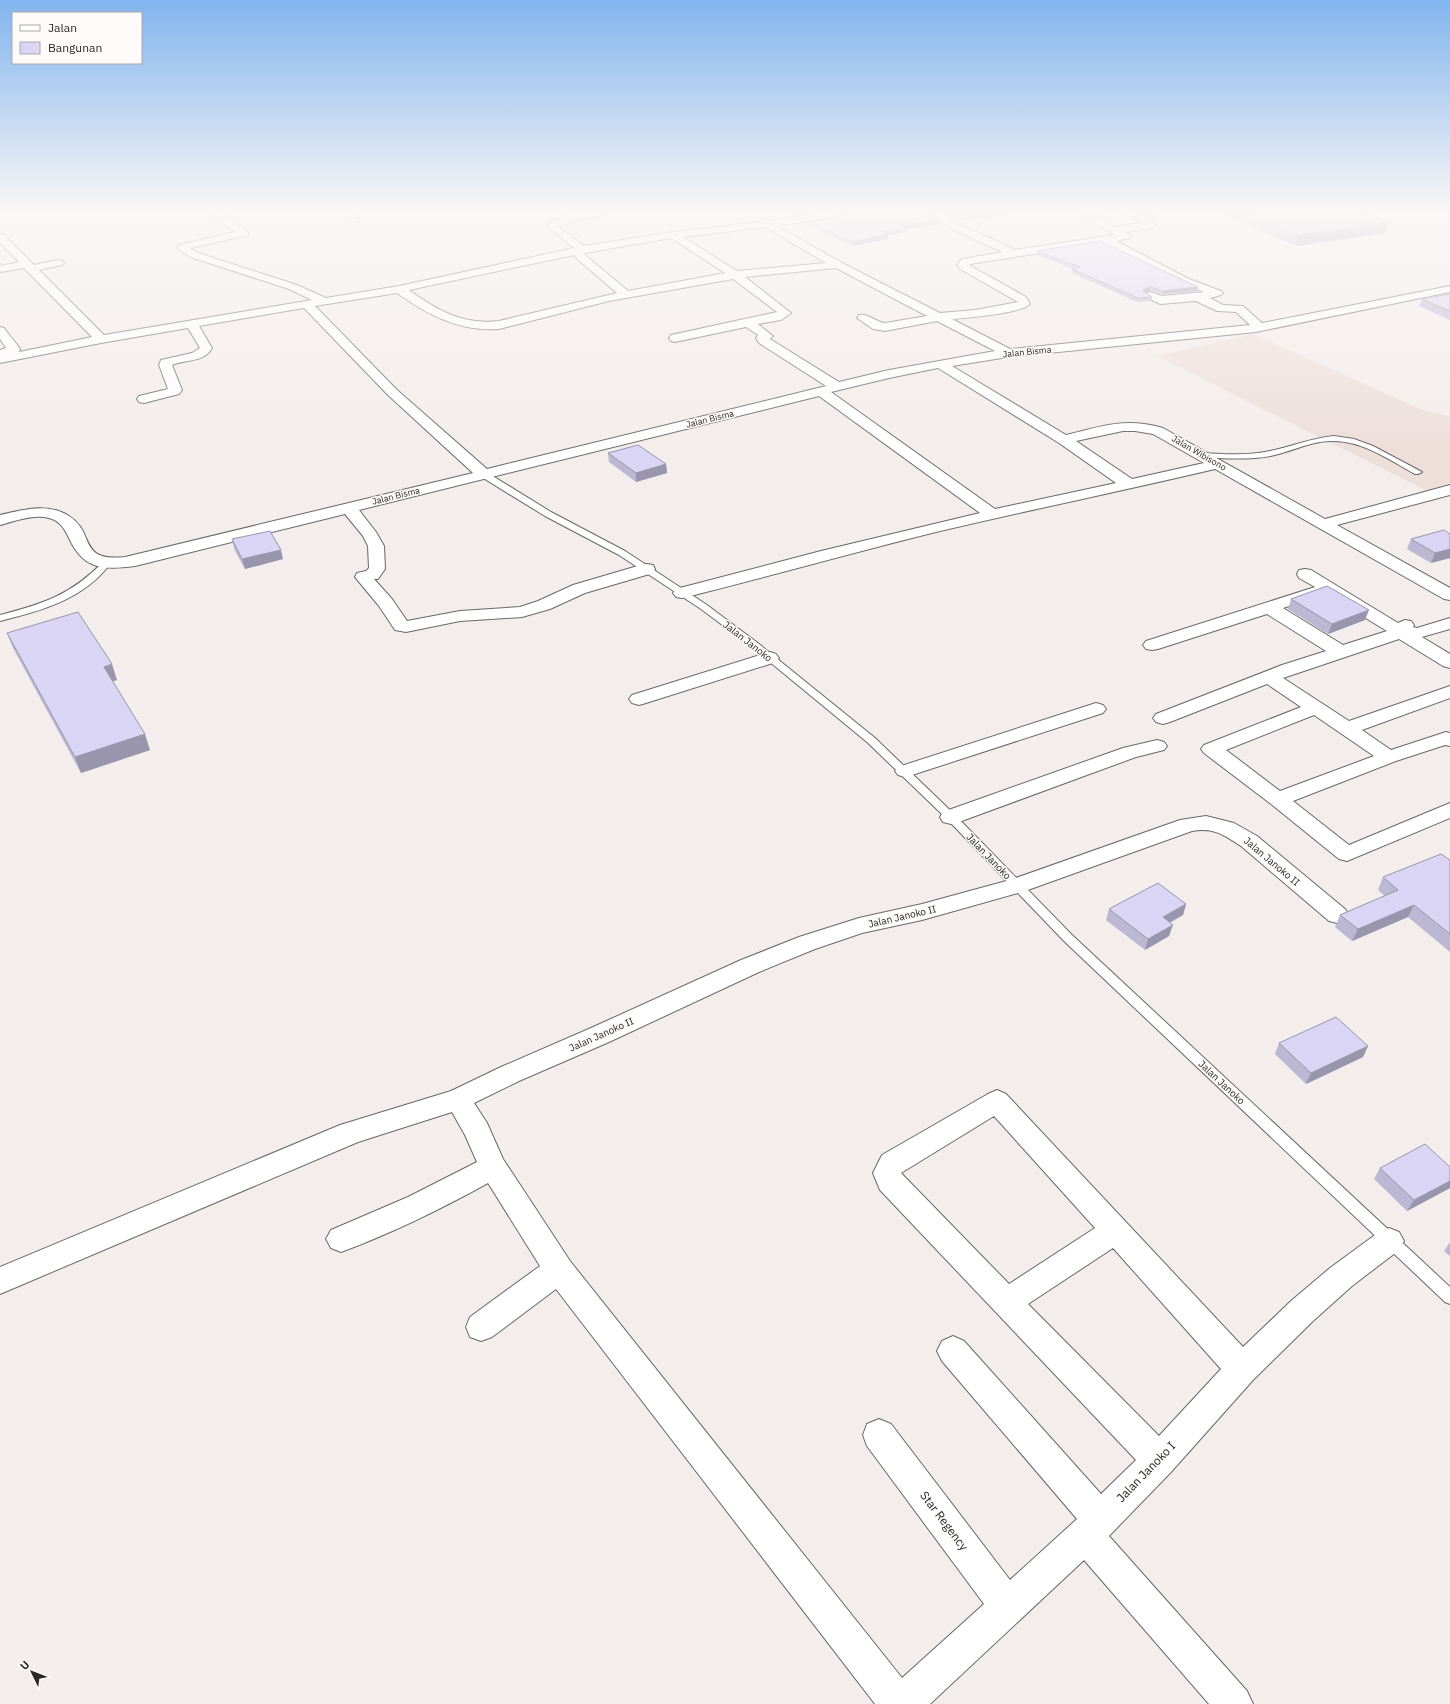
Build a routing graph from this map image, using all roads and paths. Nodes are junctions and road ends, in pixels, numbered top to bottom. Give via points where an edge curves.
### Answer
1 (53, 291) edge
2 (301, 291) edge
3 (390, 291) edge
4 (401, 291) edge
5 (621, 291) edge
6 (650, 291) edge
7 (756, 291) edge
8 (888, 291) edge
9 (1007, 291) edge
10 (1210, 291) edge
11 (1442, 291) edge
12 (626, 295) junction
13 (1150, 295) edge
14 (1198, 297) junction
15 (326, 302) junction
16 (307, 304) junction
17 (939, 317) junction
18 (863, 318) dead end
19 (191, 323) junction
20 (748, 323) junction
21 (1259, 327) junction
22 (0, 331) edge
23 (675, 338) dead end
24 (101, 339) junction
25 (1008, 353) junction
26 (0, 355) edge
27 (0, 360) edge
28 (940, 364) junction
29 (836, 387) junction
30 (821, 391) junction
31 (144, 399) dead end
32 (1064, 440) junction
33 (1201, 455) junction
34 (1217, 464) junction
35 (1418, 472) dead end
36 (483, 474) junction
37 (1130, 485) junction
38 (1450, 490) edge
39 (349, 508) junction
40 (993, 515) junction
41 (0, 520) edge
42 (1323, 524) junction
43 (106, 564) junction
44 (647, 569) junction
45 (1305, 574) dead end
46 (1328, 588) junction
47 (682, 593) junction
48 (1450, 595) edge
49 (1268, 607) junction
50 (1450, 609) edge
51 (0, 618) edge
52 (1450, 623) edge
53 (1401, 632) junction
54 (1152, 645) dead end
55 (1341, 652) junction
56 (770, 658) junction
57 (1450, 662) edge
58 (1268, 677) junction
59 (1450, 692) edge
60 (639, 699) dead end
61 (1315, 708) junction
62 (1096, 709) dead end
63 (1163, 718) dead end
64 (1346, 729) junction
65 (1450, 740) edge
66 (1157, 746) dead end
67 (1388, 757) junction
68 (905, 771) junction
69 (1278, 799) junction
70 (1450, 810) edge
71 (951, 817) junction
72 (1017, 886) junction
73 (1337, 916) dead end
74 (459, 1099) junction
75 (493, 1167) junction
76 (1116, 1230) junction
77 (341, 1239) dead end
78 (1389, 1241) junction
79 (559, 1270) junction
80 (0, 1282) edge
81 (1450, 1297) edge
82 (1006, 1302) junction
83 (481, 1327) dead end
84 (953, 1351) dead end
85 (1242, 1369) junction
86 (879, 1435) dead end
87 (1158, 1460) junction
88 (1093, 1527) junction
89 (1008, 1606) junction
90 (901, 1704) edge
91 (1234, 1704) edge

1 - 24 street
2 - 15 street
3 - 15 street
4 - 12 street via 423,307 456,322 484,327
5 - 12 street
6 - 12 street
7 - 20 street via 784,312 784,315
8 - 17 street
9 - 17 street via 1022,299 1024,304 975,314
10 - 14 street via 1216,293
11 - 21 street, Jalan Bisma
13 - 14 street via 1160,300
14 - 21 street via 1221,308 1239,309
15 - 16 street
16 - 19 street
16 - 36 street via 388,388
17 - 18 street via 881,327
17 - 25 street
19 - 24 street
19 - 31 street via 206,350 201,354 166,363 174,392
20 - 23 street
20 - 29 street via 767,336 762,338 763,340
21 - 25 street, Jalan Bisma
22 - 26 street via 14,347 12,351
24 - 27 street
25 - 28 street, Jalan Bisma
28 - 29 street, Jalan Bisma
28 - 32 street
29 - 30 street, Jalan Bisma
30 - 36 street, Jalan Bisma
30 - 40 street
32 - 33 street, Jalan Wibisono via 1120,427 1145,427 1167,435
32 - 37 street
33 - 34 street, Jalan Wibisono
33 - 35 lane via 1251,456 1341,438 1362,445
34 - 37 street
34 - 42 street, Jalan Wibisono
36 - 39 street, Jalan Bisma
36 - 44 lane, Jalan Janoko
37 - 40 street
38 - 42 street
39 - 43 street, Jalan Bisma via 135,561
39 - 44 street via 376,546 376,569 372,575 363,577 386,603 400,626 460,616 522,612 579,589
40 - 47 street
41 - 43 street, Jalan Bisma via 35,513 60,516 71,525 88,557
42 - 48 street, Jalan Wibisono
43 - 51 lane via 86,584 60,601
44 - 47 lane, Jalan Janoko
45 - 46 street
46 - 49 street
46 - 53 street
47 - 56 lane, Jalan Janoko
49 - 54 street
49 - 55 street
50 - 53 street via 1405,625
52 - 53 street via 1418,633
53 - 55 street
53 - 57 street
55 - 58 street
56 - 60 street
56 - 68 lane, Jalan Janoko
58 - 61 street
58 - 63 street
59 - 64 street
61 - 64 street
61 - 69 street via 1211,749
62 - 68 street
64 - 67 street
65 - 67 street via 1446,738
66 - 71 street via 1130,752
67 - 69 street
68 - 71 lane, Jalan Janoko
69 - 70 street via 1346,854
71 - 72 lane, Jalan Janoko
72 - 73 street, Jalan Janoko II via 1188,825 1210,822 1249,841
72 - 74 street, Jalan Janoko II via 859,926 807,943 750,966
72 - 78 lane, Jalan Janoko via 1068,938
74 - 75 street
74 - 80 street, Jalan Janoko II via 350,1133
75 - 77 street via 399,1216
75 - 79 street
76 - 82 street
76 - 82 street via 997,1101 892,1163 886,1173 890,1182
76 - 85 street
78 - 81 lane, Jalan Janoko
78 - 85 street, Jalan Janoko I via 1341,1277
79 - 83 street
79 - 90 street
82 - 87 street
84 - 88 street
85 - 87 street, Jalan Janoko I
86 - 89 street, Star Regency
87 - 88 street, Jalan Janoko I
88 - 89 street, Jalan Janoko I
88 - 91 street
89 - 90 street, Jalan Janoko I

